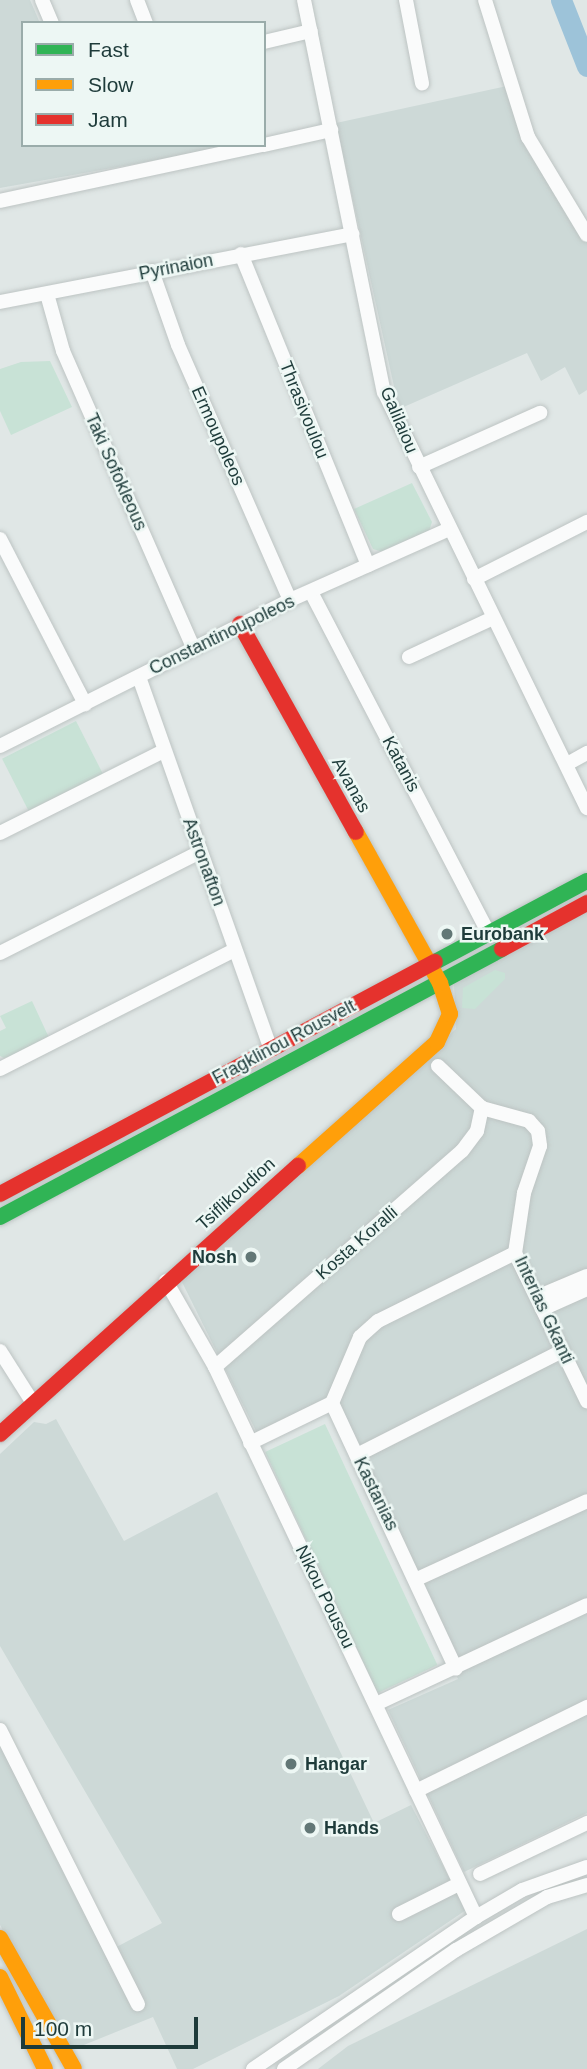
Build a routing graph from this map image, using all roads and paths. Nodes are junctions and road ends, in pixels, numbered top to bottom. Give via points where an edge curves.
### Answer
1 (42, 0) edge
2 (137, 0) edge
3 (304, 0) edge
4 (406, 0) edge
5 (485, 0) edge
6 (51, 21) edge
7 (145, 21) edge
8 (311, 31) junction
9 (266, 42) edge
10 (422, 83) dead end
11 (331, 130) junction
12 (266, 144) edge
13 (254, 147) edge
14 (0, 201) edge
15 (352, 234) junction
16 (587, 234) edge
17 (241, 254) junction
18 (152, 271) junction
19 (47, 294) junction
20 (0, 302) edge
21 (540, 413) dead end
22 (419, 467) junction
23 (587, 523) edge
24 (447, 530) junction
25 (0, 539) edge
26 (368, 565) junction
27 (474, 579) junction
28 (311, 592) junction
29 (290, 600) junction
30 (493, 618) junction
31 (240, 624) junction
32 (193, 647) junction
33 (409, 657) dead end
34 (139, 677) junction
35 (85, 704) junction
36 (0, 746) edge
37 (164, 751) junction
38 (587, 753) edge
39 (567, 764) junction
40 (587, 808) edge
41 (0, 833) edge
42 (200, 852) junction
43 (587, 881) edge
44 (587, 902) edge
45 (490, 936) junction
46 (235, 950) junction
47 (0, 953) edge
48 (429, 966) junction
49 (440, 983) junction
50 (270, 1047) junction
51 (438, 1066) dead end
52 (1, 1067) edge
53 (482, 1108) junction
54 (0, 1195) edge
55 (0, 1217) edge
56 (515, 1253) junction
57 (587, 1276) edge
58 (166, 1281) junction
59 (587, 1289) edge
60 (540, 1303) junction
61 (0, 1351) edge
62 (562, 1351) junction
63 (215, 1367) junction
64 (587, 1401) edge
65 (33, 1402) junction
66 (332, 1403) junction
67 (0, 1434) edge
68 (250, 1443) junction
69 (357, 1455) junction
70 (587, 1500) edge
71 (417, 1579) junction
72 (587, 1605) edge
73 (456, 1669) junction
74 (376, 1704) junction
75 (587, 1707) edge
76 (0, 1730) edge
77 (416, 1791) junction
78 (587, 1823) edge
79 (587, 1867) edge
80 (480, 1874) dead end
81 (459, 1884) junction
82 (587, 1885) edge
83 (399, 1914) dead end
84 (476, 1917) junction
85 (0, 1938) edge
86 (0, 1977) edge
87 (138, 2004) dead end
88 (45, 2069) edge
89 (74, 2069) edge
90 (253, 2069) edge
91 (284, 2069) edge

1 - 6 street
2 - 7 street
3 - 8 street, Galilaiou
4 - 10 street
5 - 16 street via 528,137
8 - 9 street
8 - 11 street, Galilaiou
11 - 12 street
11 - 15 street, Galilaiou
13 - 14 street
15 - 17 street, Pyrinaion
15 - 22 street, Galilaiou via 384,392
17 - 18 street, Pyrinaion
17 - 26 street, Thrasivoulou
18 - 19 street, Pyrinaion
18 - 29 street, Ermoupoleos via 178,345
19 - 20 street, Pyrinaion
19 - 32 street, Taki Sofokleous via 63,351
21 - 22 street
22 - 24 street, Galilaiou
23 - 27 street
24 - 26 street, Constantinoupoleos
24 - 27 street, Galilaiou
25 - 35 street
26 - 28 street, Constantinoupoleos
27 - 30 street, Galilaiou
28 - 29 street, Constantinoupoleos
28 - 45 street, Katanis
29 - 31 street, Constantinoupoleos
30 - 33 street
30 - 39 street, Galilaiou
31 - 32 street, Constantinoupoleos
31 - 48 main road, Avanas
32 - 34 street, Constantinoupoleos
34 - 35 street, Constantinoupoleos
34 - 37 street, Astronafton
35 - 36 street, Constantinoupoleos
37 - 41 street
37 - 42 street, Astronafton
38 - 39 street
39 - 40 street, Galilaiou
42 - 46 street, Astronafton
42 - 47 street
43 - 45 main road, Fragklinou Rousvelt
44 - 49 main road, Fragklinou Rousvelt
45 - 48 main road, Fragklinou Rousvelt
46 - 50 street, Astronafton
46 - 52 street
48 - 49 main road, Tsiflikoudion
48 - 50 main road, Fragklinou Rousvelt
49 - 55 main road, Fragklinou Rousvelt via 275,1066
49 - 58 main road, Tsiflikoudion via 450,1014 437,1042
50 - 54 main road, Fragklinou Rousvelt
51 - 53 street, Interias Gkanti
53 - 56 street, Interias Gkanti via 529,1121 538,1131 540,1146 524,1193
53 - 63 street, Kosta Koralli via 477,1131 462,1150
56 - 60 street, Interias Gkanti
56 - 66 street via 378,1321 360,1337
57 - 60 street
58 - 63 street, Nikou Pousou
58 - 65 main road, Tsiflikoudion
59 - 60 street
60 - 62 street, Interias Gkanti
61 - 65 street
62 - 64 street, Interias Gkanti
62 - 69 street
63 - 68 street, Nikou Pousou
65 - 67 main road, Tsiflikoudion
66 - 68 street
66 - 69 street, Kastanias
68 - 74 street, Nikou Pousou
69 - 71 street, Kastanias
70 - 71 street
71 - 73 street, Kastanias
72 - 73 street
73 - 74 street
74 - 77 street, Nikou Pousou
75 - 77 street
76 - 87 street
77 - 81 street, Nikou Pousou
78 - 80 street
79 - 84 street via 522,1890
81 - 83 street
81 - 84 street, Nikou Pousou
82 - 91 street via 547,1897 456,1950
84 - 90 street
85 - 89 main road
86 - 88 main road

